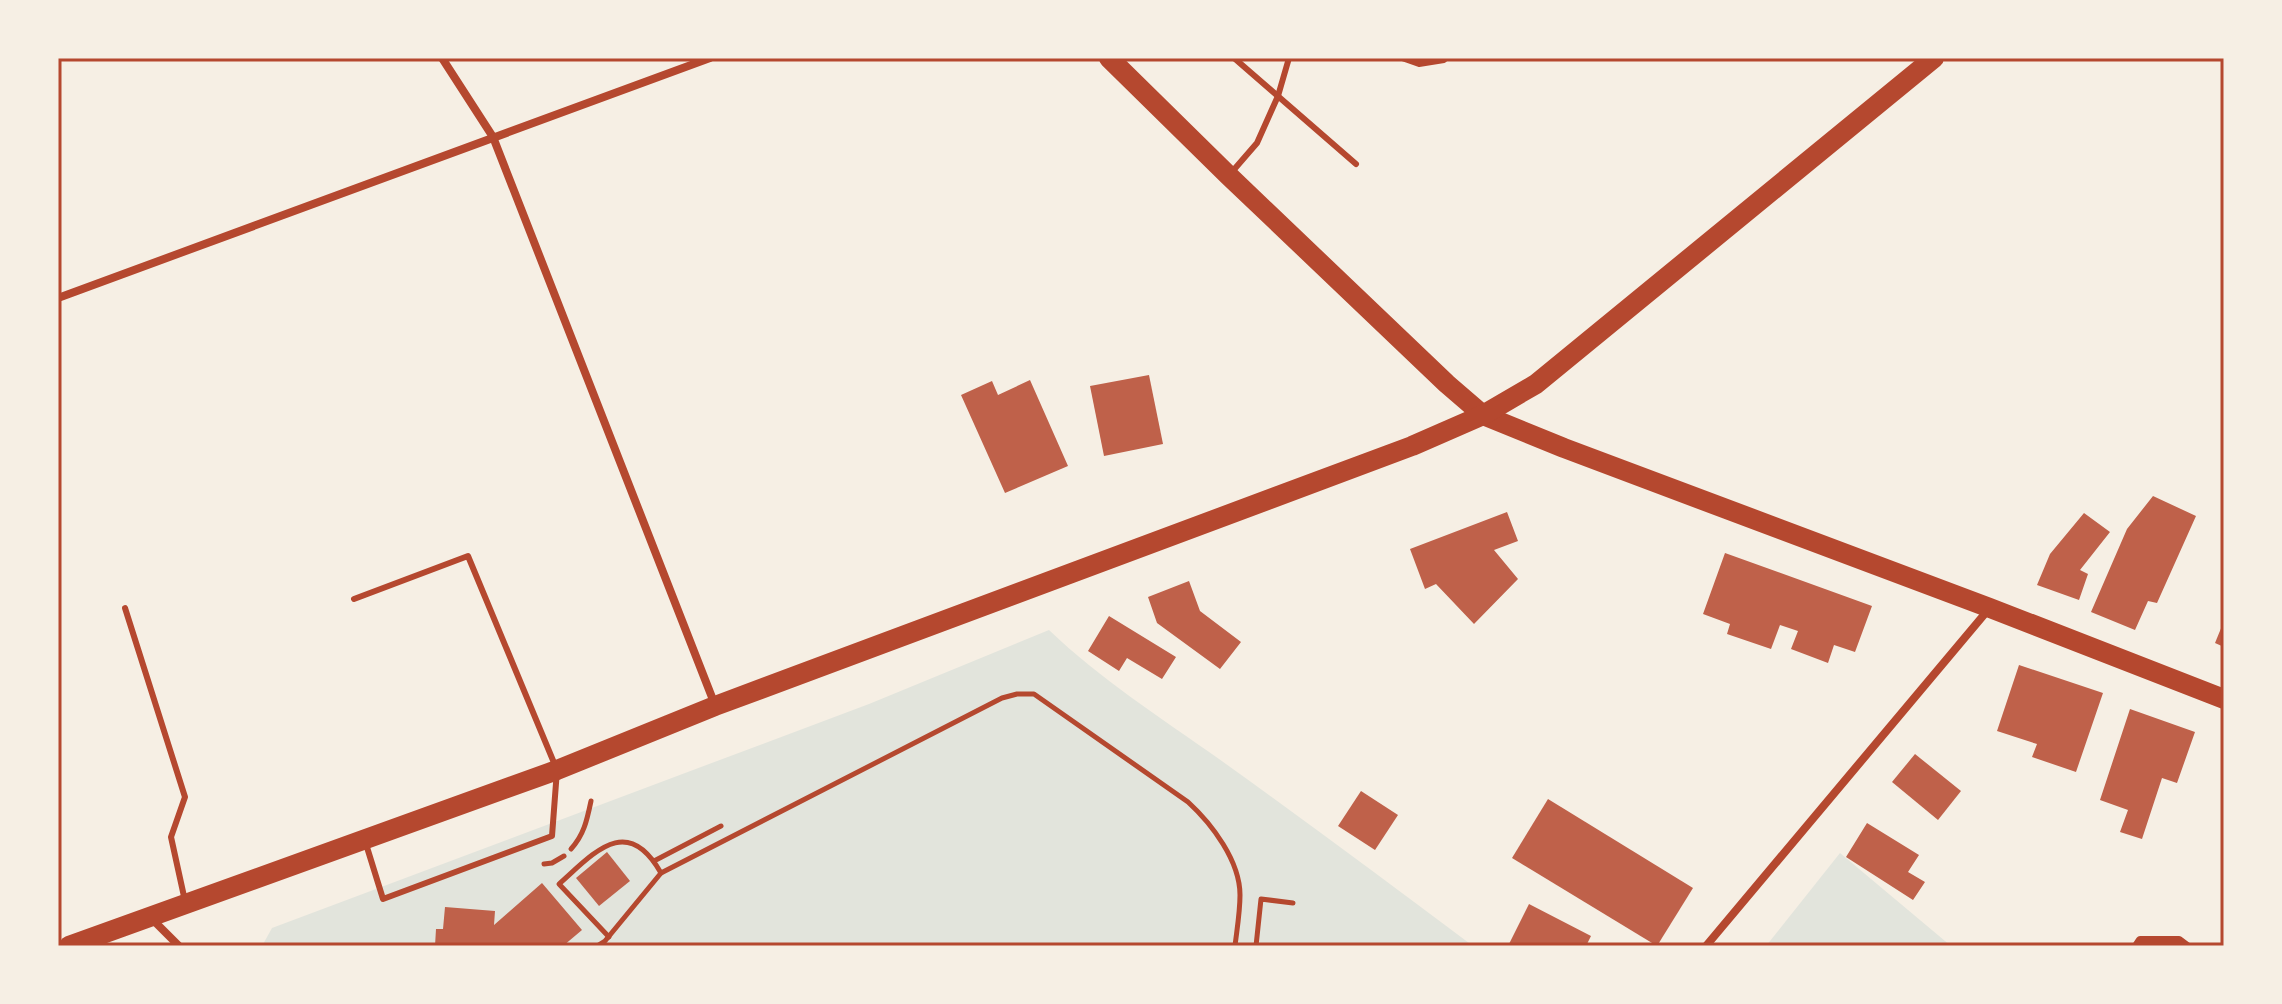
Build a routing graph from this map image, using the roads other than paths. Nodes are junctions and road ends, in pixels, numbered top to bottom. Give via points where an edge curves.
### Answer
1 (442, 58) edge
2 (710, 58) edge
3 (1234, 58) edge
4 (1289, 58) edge
5 (1402, 58) edge
6 (1446, 58) edge
7 (1934, 58) edge
8 (1113, 59) edge
9 (1278, 96) junction
10 (493, 137) junction
11 (1356, 164) dead end
12 (1229, 176) junction
13 (58, 298) edge
14 (1483, 415) junction
15 (354, 599) dead end
16 (125, 608) dead end
17 (1990, 608) junction
18 (2224, 699) edge
19 (715, 706) junction
20 (557, 770) junction
21 (365, 841) junction
22 (186, 905) junction
23 (151, 917) junction
24 (76, 945) edge
25 (179, 946) edge
26 (1706, 946) edge
27 (2136, 946) edge
28 (2187, 946) edge

1 - 10 street
2 - 10 street
3 - 9 lane
4 - 9 lane
5 - 6 lane via 1419,64
7 - 14 main road via 1536,384
8 - 12 main road
9 - 11 lane
9 - 12 lane via 1257,143
10 - 13 street
10 - 19 street
12 - 14 main road
14 - 17 main road
14 - 19 main road
15 - 20 lane via 468,556
16 - 22 lane via 185,797 171,837
17 - 18 main road
17 - 26 street
19 - 20 main road
20 - 21 main road
20 - 21 lane via 552,836 383,899
21 - 22 main road
22 - 23 main road
23 - 24 main road
23 - 25 street
27 - 28 street via 2140,940 2179,940

